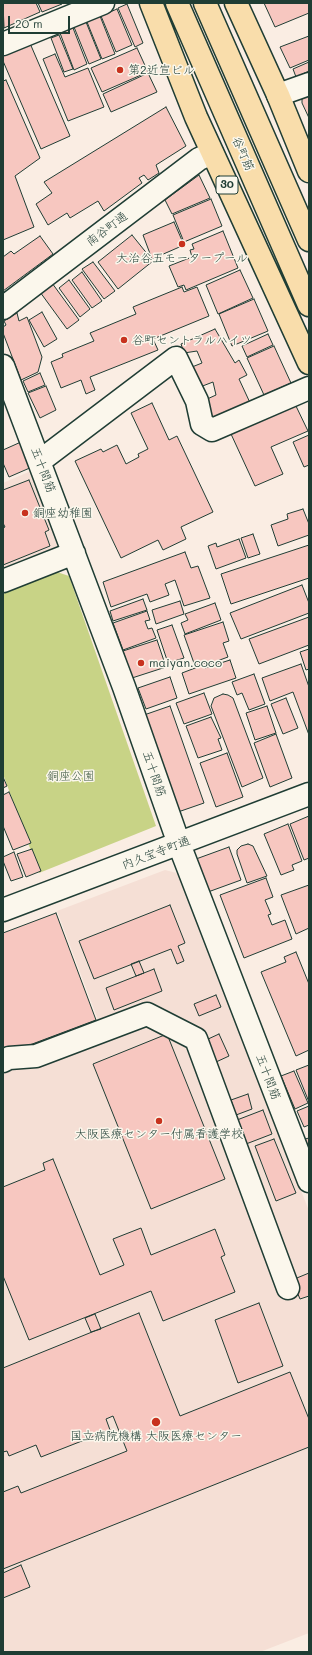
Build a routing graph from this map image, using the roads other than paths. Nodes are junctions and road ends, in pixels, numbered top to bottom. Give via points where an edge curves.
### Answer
1 (103, 3) edge
2 (151, 3) edge
3 (177, 3) edge
4 (205, 3) edge
5 (236, 3) edge
6 (3, 44) edge
7 (309, 84) edge
8 (278, 95) junction
9 (212, 153) junction
10 (309, 171) edge
11 (309, 240) edge
12 (309, 305) edge
13 (3, 308) edge
14 (309, 363) edge
15 (3, 366) edge
16 (309, 388) edge
17 (40, 462) junction
18 (74, 553) junction
19 (3, 581) edge
20 (309, 794) edge
21 (179, 844) junction
22 (3, 910) edge
23 (3, 1061) edge
24 (309, 1181) edge
25 (288, 1288) dead end

1 - 6 street
2 - 9 main road, 30
3 - 12 main road, 谷町筋 / 30
4 - 11 main road
5 - 8 main road
7 - 8 street
8 - 10 main road
9 - 13 street, 南谷町通 via 199,159
9 - 14 main road, 30
15 - 17 street, 五十間筋
16 - 17 street via 212,430 202,424 197,401 176,358
17 - 18 street, 五十間筋
18 - 19 street
18 - 21 street, 五十間筋
20 - 21 street, 内久宝寺町通
21 - 22 street, 内久宝寺町通
21 - 24 street, 五十間筋
23 - 25 street via 9,1058 36,1056 147,1014 196,1039

